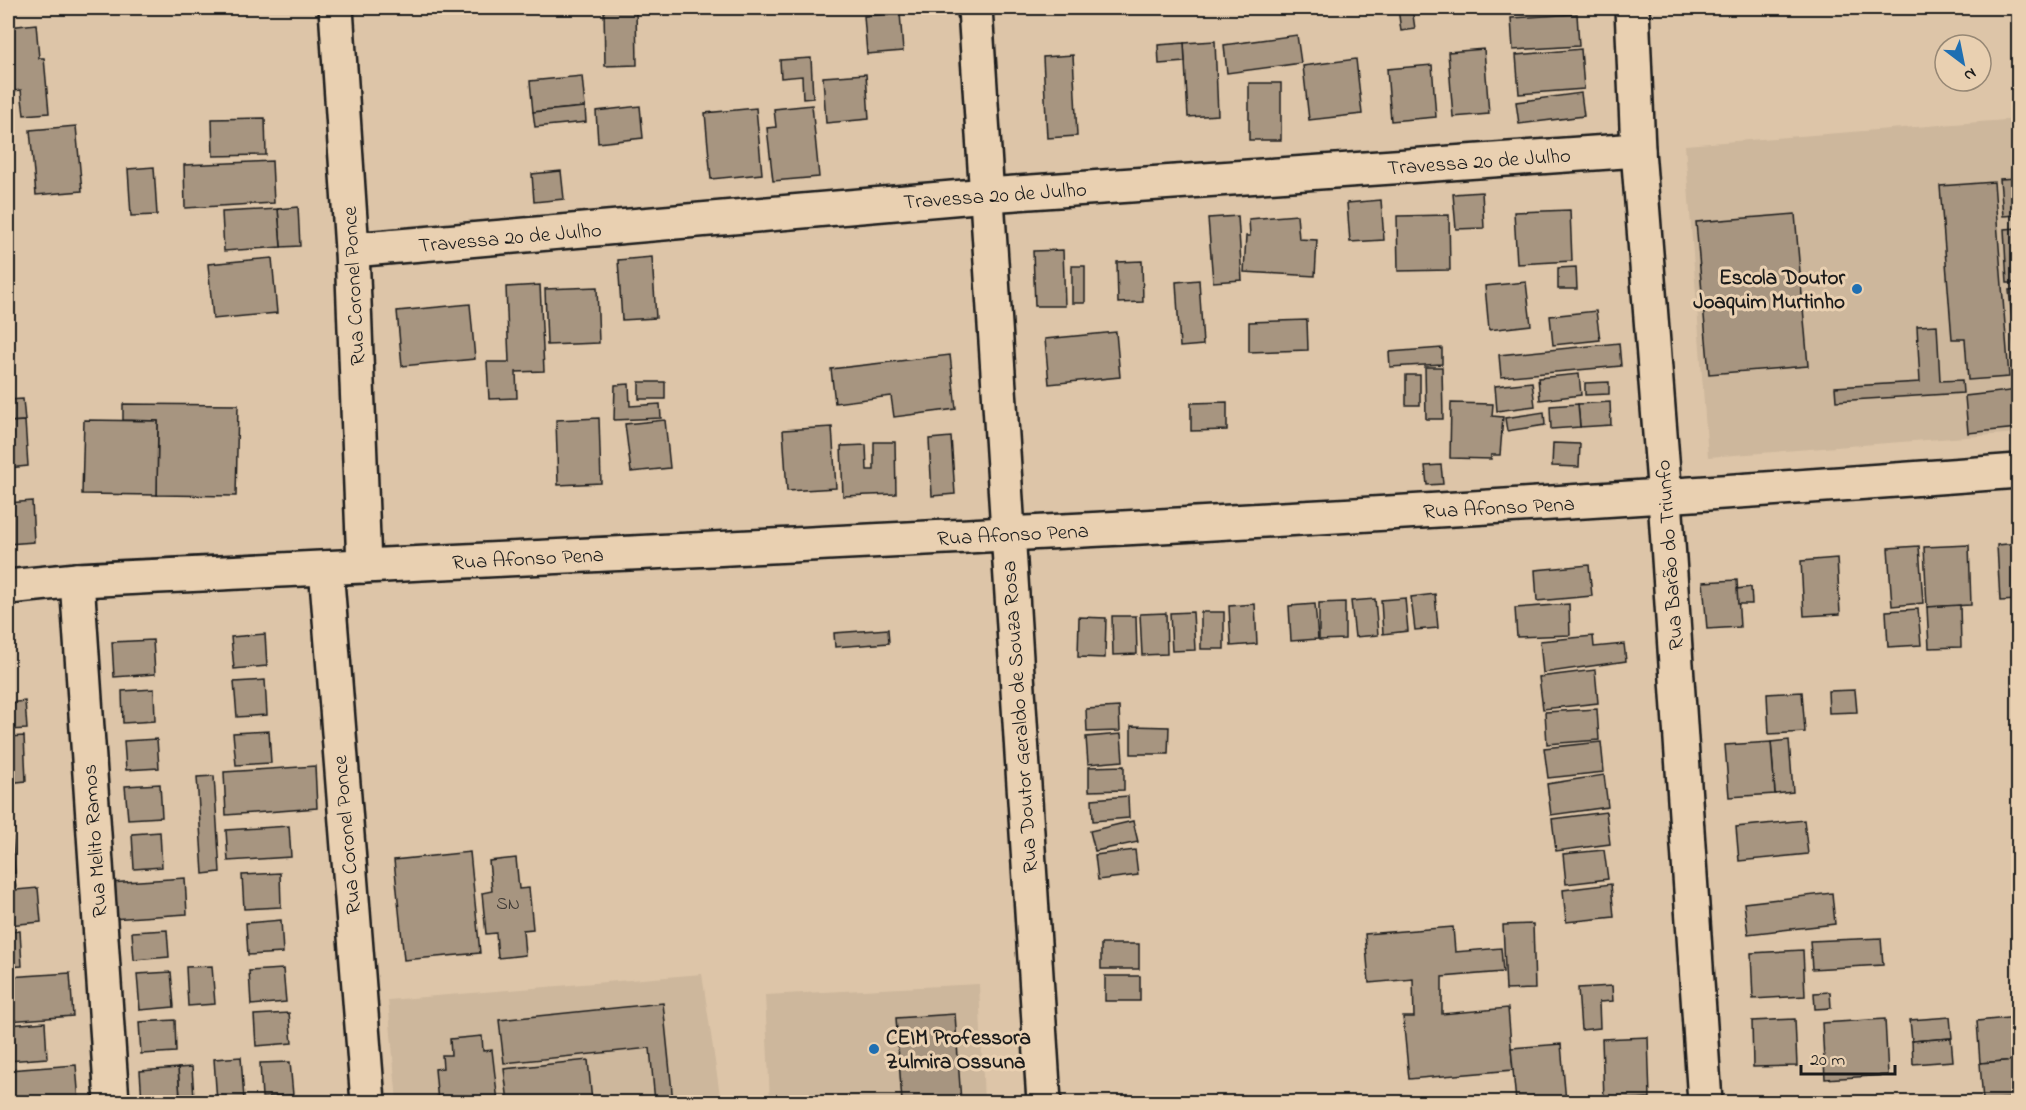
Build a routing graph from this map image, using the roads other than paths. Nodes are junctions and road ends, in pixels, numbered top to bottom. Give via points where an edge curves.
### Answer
1 (336, 8) edge
2 (975, 8) edge
3 (1632, 8) edge
4 (1638, 150) junction
5 (987, 195) junction
6 (352, 250) junction
7 (2019, 471) edge
8 (1665, 498) junction
9 (1007, 534) junction
10 (364, 566) junction
11 (326, 568) junction
12 (77, 580) junction
13 (8, 587) edge
14 (112, 1102) edge
15 (368, 1102) edge
16 (1044, 1102) edge
17 (1705, 1102) edge

1 - 6 street, Rua Coronel Ponce
2 - 5 street, Rua Doutor Geraldo de Souza Rosa
3 - 4 street, Rua Barão do Triunfo
4 - 5 street, Travessa 20 de Julho
4 - 8 street, Rua Barão do Triunfo
5 - 6 street, Travessa 20 de Julho
5 - 9 street, Rua Doutor Geraldo de Souza Rosa
6 - 10 street, Rua Coronel Ponce
7 - 8 street, Rua Afonso Pena
8 - 9 street, Rua Afonso Pena
8 - 17 street, Rua Barão do Triunfo
9 - 10 street, Rua Afonso Pena
9 - 16 street, Rua Doutor Geraldo de Souza Rosa
10 - 11 street, Rua Afonso Pena
11 - 12 street, Rua Afonso Pena
11 - 15 street, Rua Coronel Ponce
12 - 13 street, Rua Afonso Pena
12 - 14 street, Rua Melito Ramos

